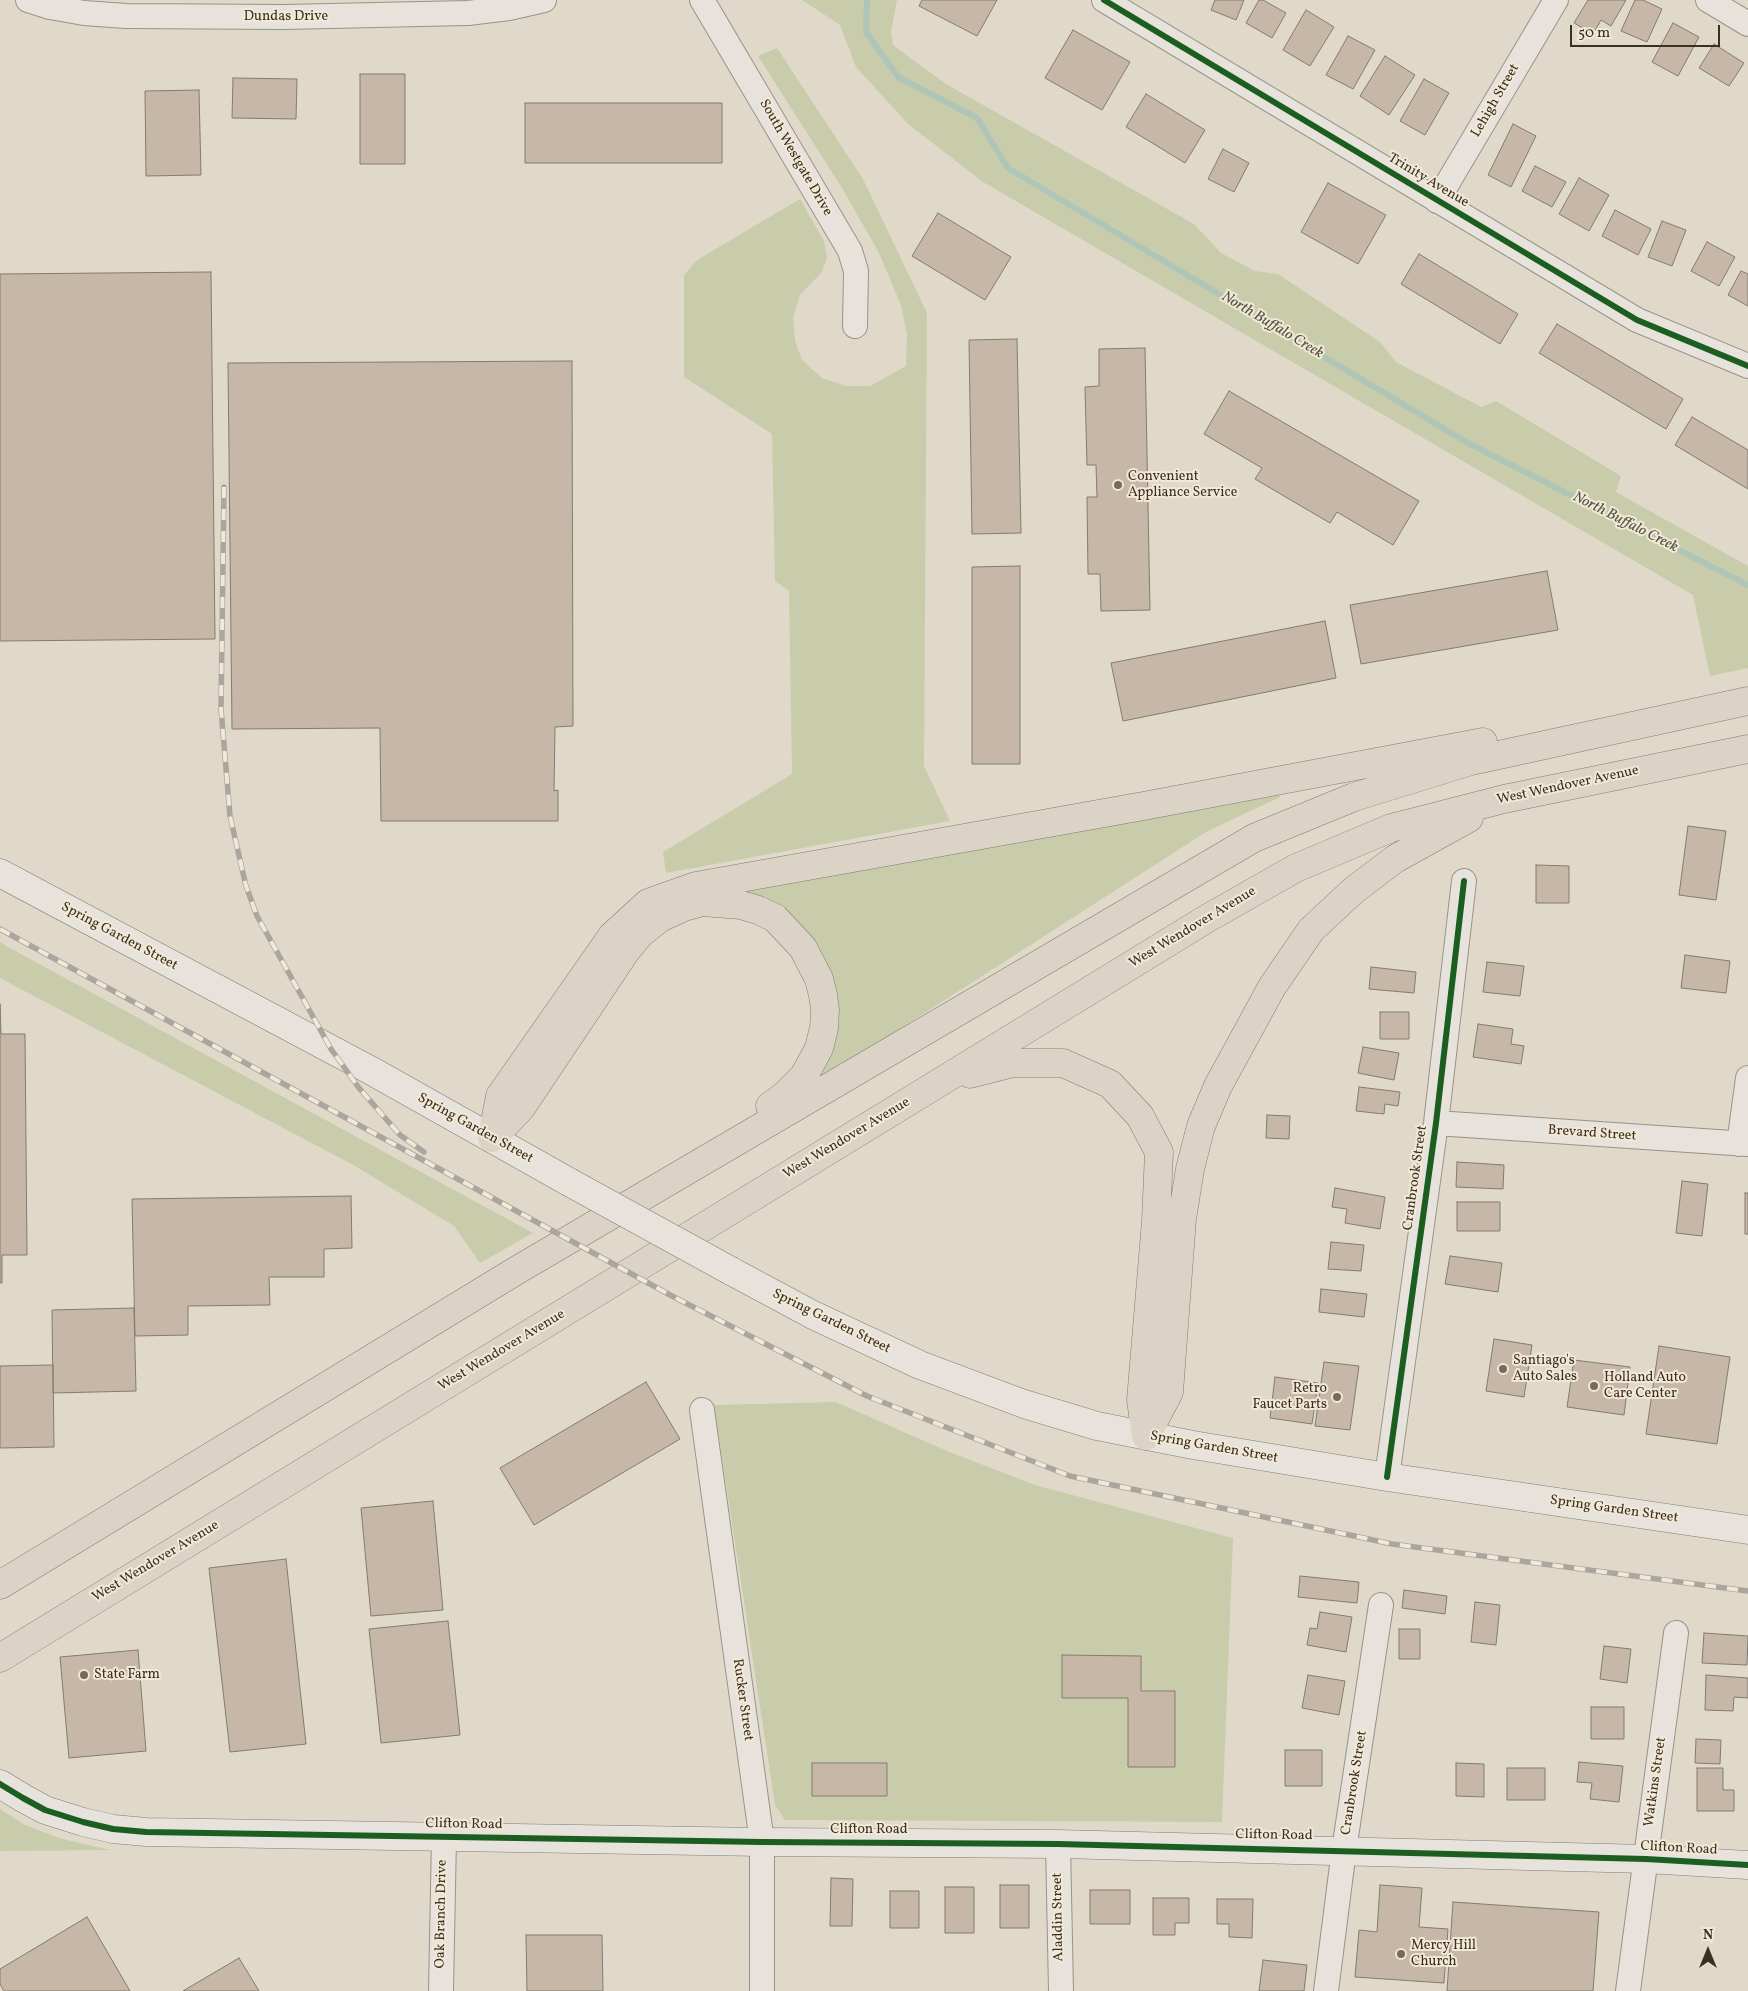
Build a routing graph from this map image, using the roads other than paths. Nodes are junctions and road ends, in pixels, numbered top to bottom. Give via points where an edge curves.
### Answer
1 (28, 0) edge
2 (544, 0) edge
3 (702, 0) edge
4 (1104, 0) edge
5 (1556, 0) edge
6 (1708, 0) edge
7 (1748, 24) edge
8 (1437, 201) junction
9 (855, 326) dead end
10 (1748, 366) edge
11 (1748, 701) edge
12 (1609, 731) junction
13 (1748, 749) edge
14 (1504, 799) junction
15 (0, 873) edge
16 (1464, 881) dead end
17 (1748, 1078) edge
18 (944, 1080) junction
19 (1436, 1123) junction
20 (492, 1138) junction
21 (1744, 1144) edge
22 (519, 1268) junction
23 (702, 1410) dead end
24 (1146, 1436) junction
25 (1387, 1477) junction
26 (1748, 1530) edge
27 (0, 1585) edge
28 (1382, 1605) dead end
29 (1676, 1632) dead end
30 (0, 1658) edge
31 (0, 1784) edge
32 (444, 1837) junction
33 (762, 1842) junction
34 (1058, 1844) junction
35 (1344, 1850) junction
36 (1646, 1859) junction
37 (1748, 1865) edge
38 (441, 1991) edge
39 (762, 1991) edge
40 (1061, 1991) edge
41 (1326, 1991) edge
42 (1628, 1991) edge

1 - 2 street, Dundas Drive via 84,13 126,16 275,17 468,13
3 - 9 street, South Westgate Drive via 850,251 856,271
4 - 8 street, Trinity Avenue
5 - 8 street, Lehigh Street
6 - 7 street
8 - 10 street, Trinity Avenue via 1637,320
11 - 12 highway
12 - 20 highway via 1524,734 696,886 664,897 648,903 612,936 500,1096
12 - 22 highway via 1471,761 1354,797 1254,838
13 - 14 highway, West Wendover Avenue
14 - 18 highway, West Wendover Avenue via 1391,828 1296,868 1199,923
14 - 24 highway via 1395,860 1354,890 1311,930 1272,987 1218,1086 1201,1126 1182,1219 1168,1392
15 - 20 main road, Spring Garden Street
16 - 19 street, Cranbrook Street
17 - 21 street
18 - 24 highway via 1013,1063 1064,1063 1110,1084 1140,1116 1159,1152 1141,1400
18 - 30 highway, West Wendover Avenue
19 - 21 street, Brevard Street
19 - 25 street, Cranbrook Street
20 - 22 highway via 521,1108 631,945 660,918 684,906 702,902 741,905 775,918 803,948 818,979 824,1010 819,1048 804,1076 771,1105
20 - 24 main road, Spring Garden Street, bridge via 731,1271 874,1345 975,1387 1097,1426
22 - 27 highway
23 - 33 street, Rucker Street
24 - 25 main road, Spring Garden Street
25 - 26 main road, Spring Garden Street
28 - 35 street, Cranbrook Street
29 - 36 street, Watkins Street
31 - 32 main road, Clifton Road via 45,1810 113,1829 194,1834
32 - 33 main road, Clifton Road
32 - 38 street, Oak Branch Drive
33 - 34 main road, Clifton Road
33 - 39 street, Rucker Street
34 - 35 main road, Clifton Road
34 - 40 street, Aladdin Street
35 - 36 main road, Clifton Road
35 - 41 street, Cranbrook Street
36 - 37 main road, Clifton Road
36 - 42 street, Watkins Street

